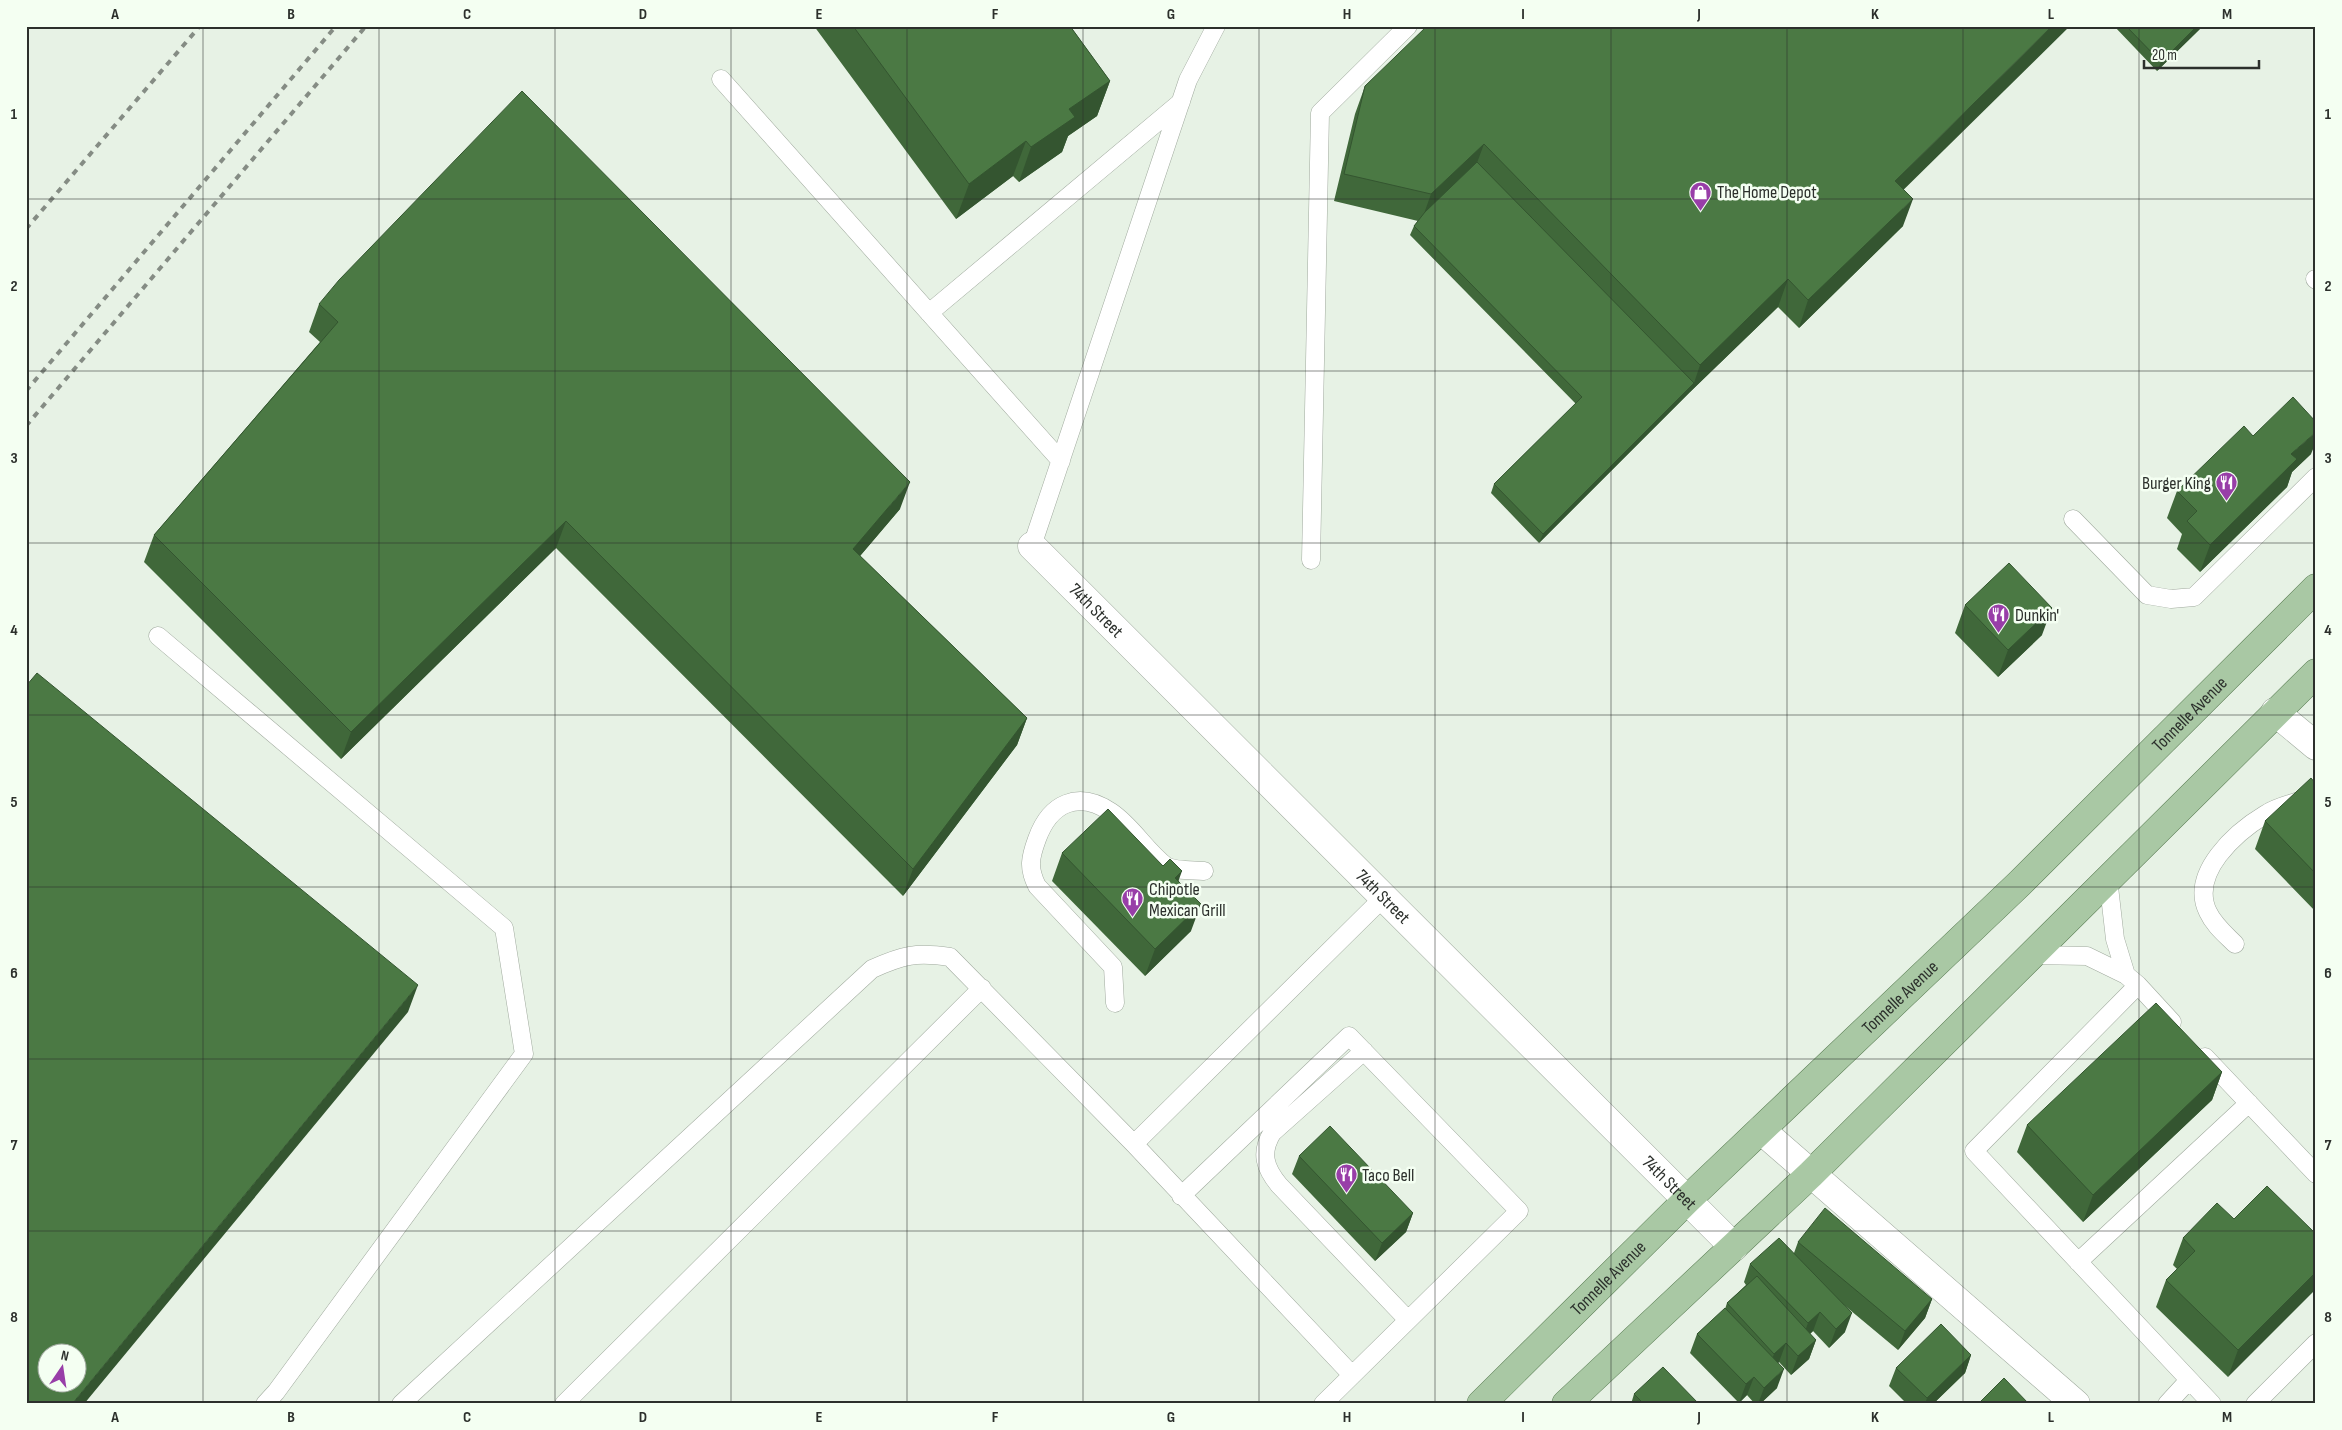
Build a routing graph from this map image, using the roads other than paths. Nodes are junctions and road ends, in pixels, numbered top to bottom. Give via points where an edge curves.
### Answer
1 (1408, 26) edge
2 (1208, 30) edge
3 (721, 79) dead end
4 (1181, 102) junction
5 (930, 313) junction
6 (1061, 461) junction
7 (2316, 476) edge
8 (2073, 519) dead end
9 (1032, 546) joint
10 (1311, 560) dead end
11 (2316, 588) edge
12 (158, 636) dead end
13 (2316, 673) edge
14 (2275, 712) junction
15 (2316, 746) edge
16 (2316, 809) edge
17 (1204, 871) dead end
18 (2108, 878) junction
19 (1385, 896) junction
20 (2235, 944) dead end
21 (2030, 955) junction
22 (2132, 980) junction
23 (982, 988) junction
24 (1115, 1003) dead end
25 (2182, 1033) edge
26 (2195, 1047) edge
27 (1364, 1051) junction
28 (2248, 1103) junction
29 (1761, 1130) junction
30 (1134, 1144) junction
31 (1811, 1174) junction
32 (2316, 1174) edge
33 (1181, 1196) junction
34 (1687, 1200) junction
35 (1734, 1247) junction
36 (2078, 1262) junction
37 (1408, 1320) junction
38 (2316, 1344) edge
39 (1352, 1375) junction
40 (2189, 1380) junction
41 (265, 1404) edge
42 (401, 1404) edge
43 (564, 1404) edge
44 (1323, 1404) edge
45 (1481, 1404) edge
46 (1566, 1404) edge
47 (2076, 1404) edge
48 (2167, 1404) edge
49 (2212, 1404) edge
50 (2255, 1404) edge

1 - 10 lane via 1320,113
2 - 4 lane
3 - 5 lane
4 - 5 lane
4 - 6 lane
5 - 6 lane
6 - 9 lane
7 - 8 lane via 2194,597 2171,599 2147,595
9 - 19 street, 74th Street
11 - 29 main road, Tonnelle Avenue via 2020,883
12 - 41 lane via 504,928 524,1054
13 - 14 main road
14 - 15 street
14 - 18 main road
16 - 20 lane via 2302,800 2266,813 2226,846 2212,863 2202,888 2207,910
17 - 24 lane via 1168,867 1112,812 1088,801 1063,804 1041,828 1032,850 1030,872 1037,886 1114,967
18 - 21 main road
18 - 22 lane via 2115,940
19 - 30 lane
19 - 34 street, 74th Street
21 - 22 lane via 2087,956
21 - 31 main road
22 - 25 lane
22 - 36 lane via 1974,1151
23 - 30 lane
23 - 42 lane via 950,957 926,953 899,957 872,969
23 - 43 lane
26 - 28 lane
27 - 33 lane via 1350,1036
27 - 37 lane via 1272,1133 1267,1142 1265,1163 1279,1185
27 - 37 lane via 1519,1211
28 - 32 lane
28 - 36 lane
29 - 31 street
29 - 34 main road, Tonnelle Avenue
30 - 33 lane
31 - 35 main road
31 - 47 street
33 - 39 lane
34 - 35 street, 74th Street
34 - 45 main road, Tonnelle Avenue
35 - 46 main road
36 - 40 lane
37 - 39 lane
38 - 50 lane
39 - 44 lane
40 - 48 lane
40 - 49 lane

